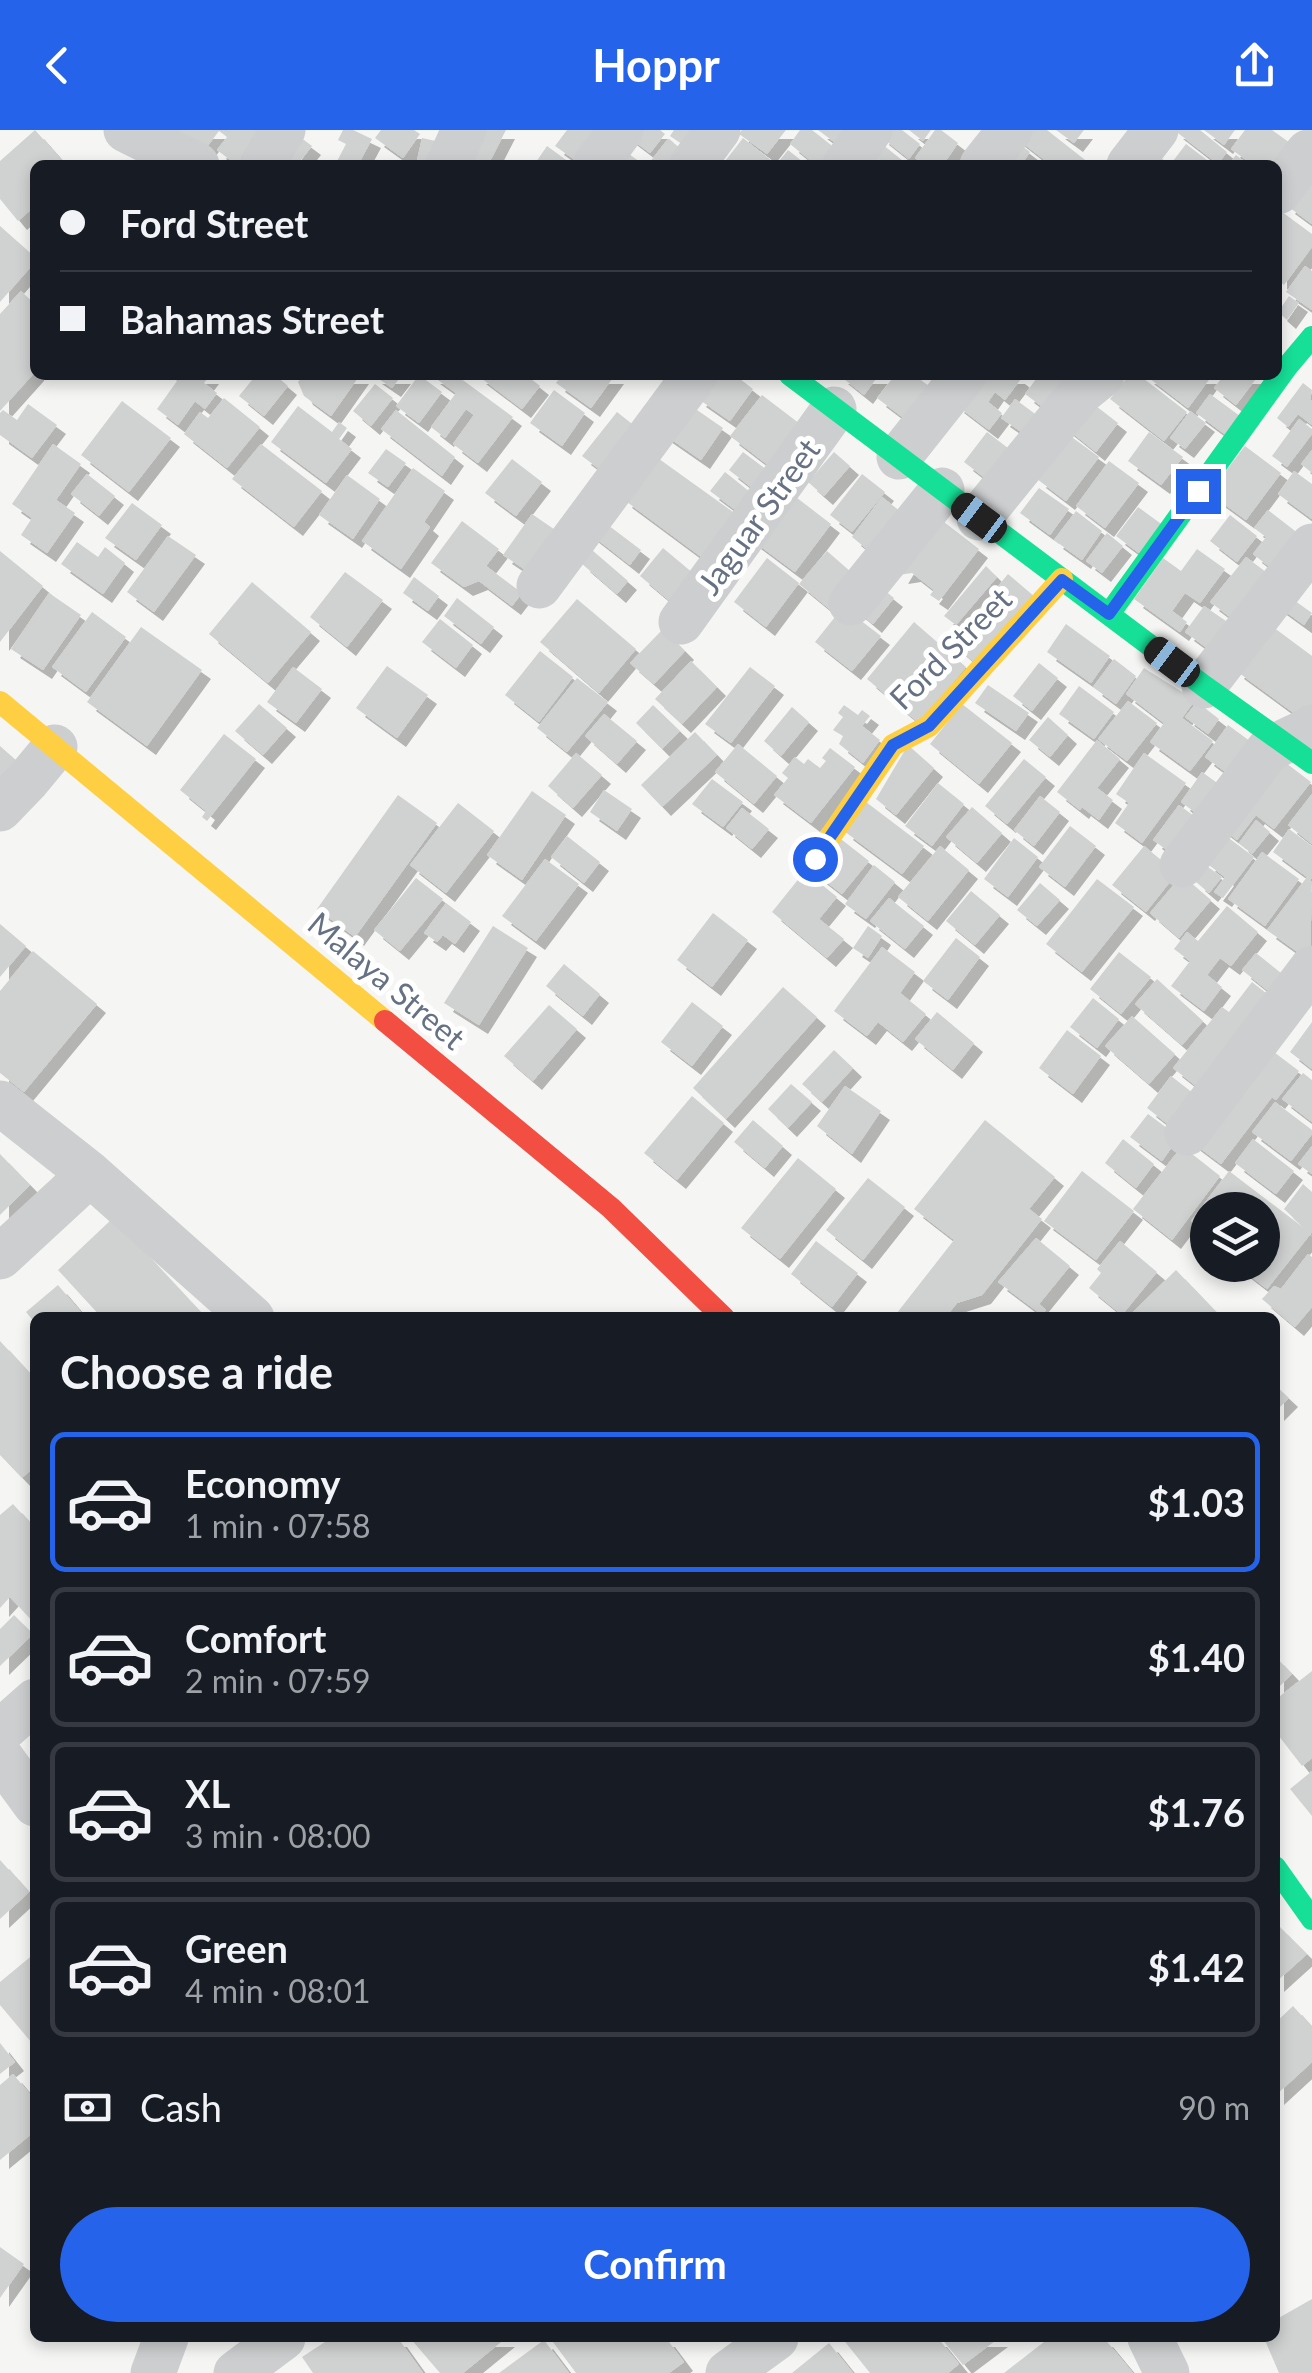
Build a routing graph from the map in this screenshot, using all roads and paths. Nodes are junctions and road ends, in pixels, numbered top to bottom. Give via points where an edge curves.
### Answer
1 (283, 130) edge
2 (464, 130) edge
3 (621, 130) edge
4 (718, 130) edge
5 (870, 130) edge
6 (1010, 130) edge
7 (1156, 130) edge
8 (1300, 146) edge
9 (265, 160) edge
10 (450, 160) edge
11 (599, 160) edge
12 (696, 160) edge
13 (849, 160) edge
14 (986, 160) edge
15 (1134, 160) edge
16 (1282, 184) edge
17 (1312, 337) edge
18 (1282, 374) edge
19 (691, 380) edge
20 (960, 380) edge
21 (1096, 380) edge
22 (1277, 380) edge
23 (818, 389) edge
24 (898, 457) junction
25 (942, 490) junction
26 (979, 518) junction
27 (1312, 546) edge
28 (1062, 580) junction
29 (539, 586) dead end
30 (851, 603) dead end
31 (1109, 614) junction
32 (682, 622) dead end
33 (1204, 686) junction
34 (0, 702) edge
35 (1302, 744) edge
36 (55, 747) junction
37 (0, 809) edge
38 (815, 859) dead end
39 (1182, 866) dead end
40 (1312, 968) edge
41 (0, 1103) edge
42 (1187, 1133) dead end
43 (90, 1174) junction
44 (0, 1258) edge
45 (245, 1312) edge
46 (718, 1312) edge
47 (30, 1705) edge
48 (0, 1732) edge
49 (0, 1756) edge
50 (30, 1797) edge
51 (1280, 1874) edge
52 (1312, 1919) edge
53 (165, 2342) edge
54 (278, 2342) edge
55 (771, 2342) edge
56 (1152, 2342) edge
57 (153, 2373) edge
58 (236, 2373) edge
59 (728, 2373) edge
60 (1167, 2373) edge

1 - 9 street
2 - 10 street
3 - 11 street
4 - 12 street
5 - 13 street
6 - 14 street
7 - 15 street
8 - 16 street
17 - 18 street
19 - 29 street
20 - 24 street
21 - 26 street
22 - 31 street
23 - 24 street
23 - 32 street, Jaguar Street
24 - 25 street
25 - 26 street
25 - 30 street
26 - 28 street
27 - 33 street
28 - 31 street
28 - 38 street, Ford Street via 929,726 893,745
31 - 33 street
33 - 35 street
34 - 36 street, Malaya Street
35 - 39 street via 1269,750
36 - 37 street
36 - 46 street, Malaya Street via 611,1208
40 - 42 street
41 - 43 street
43 - 44 street
43 - 45 street
47 - 48 street
49 - 50 street
51 - 52 street
53 - 57 street
54 - 58 street
55 - 59 street
56 - 60 street

